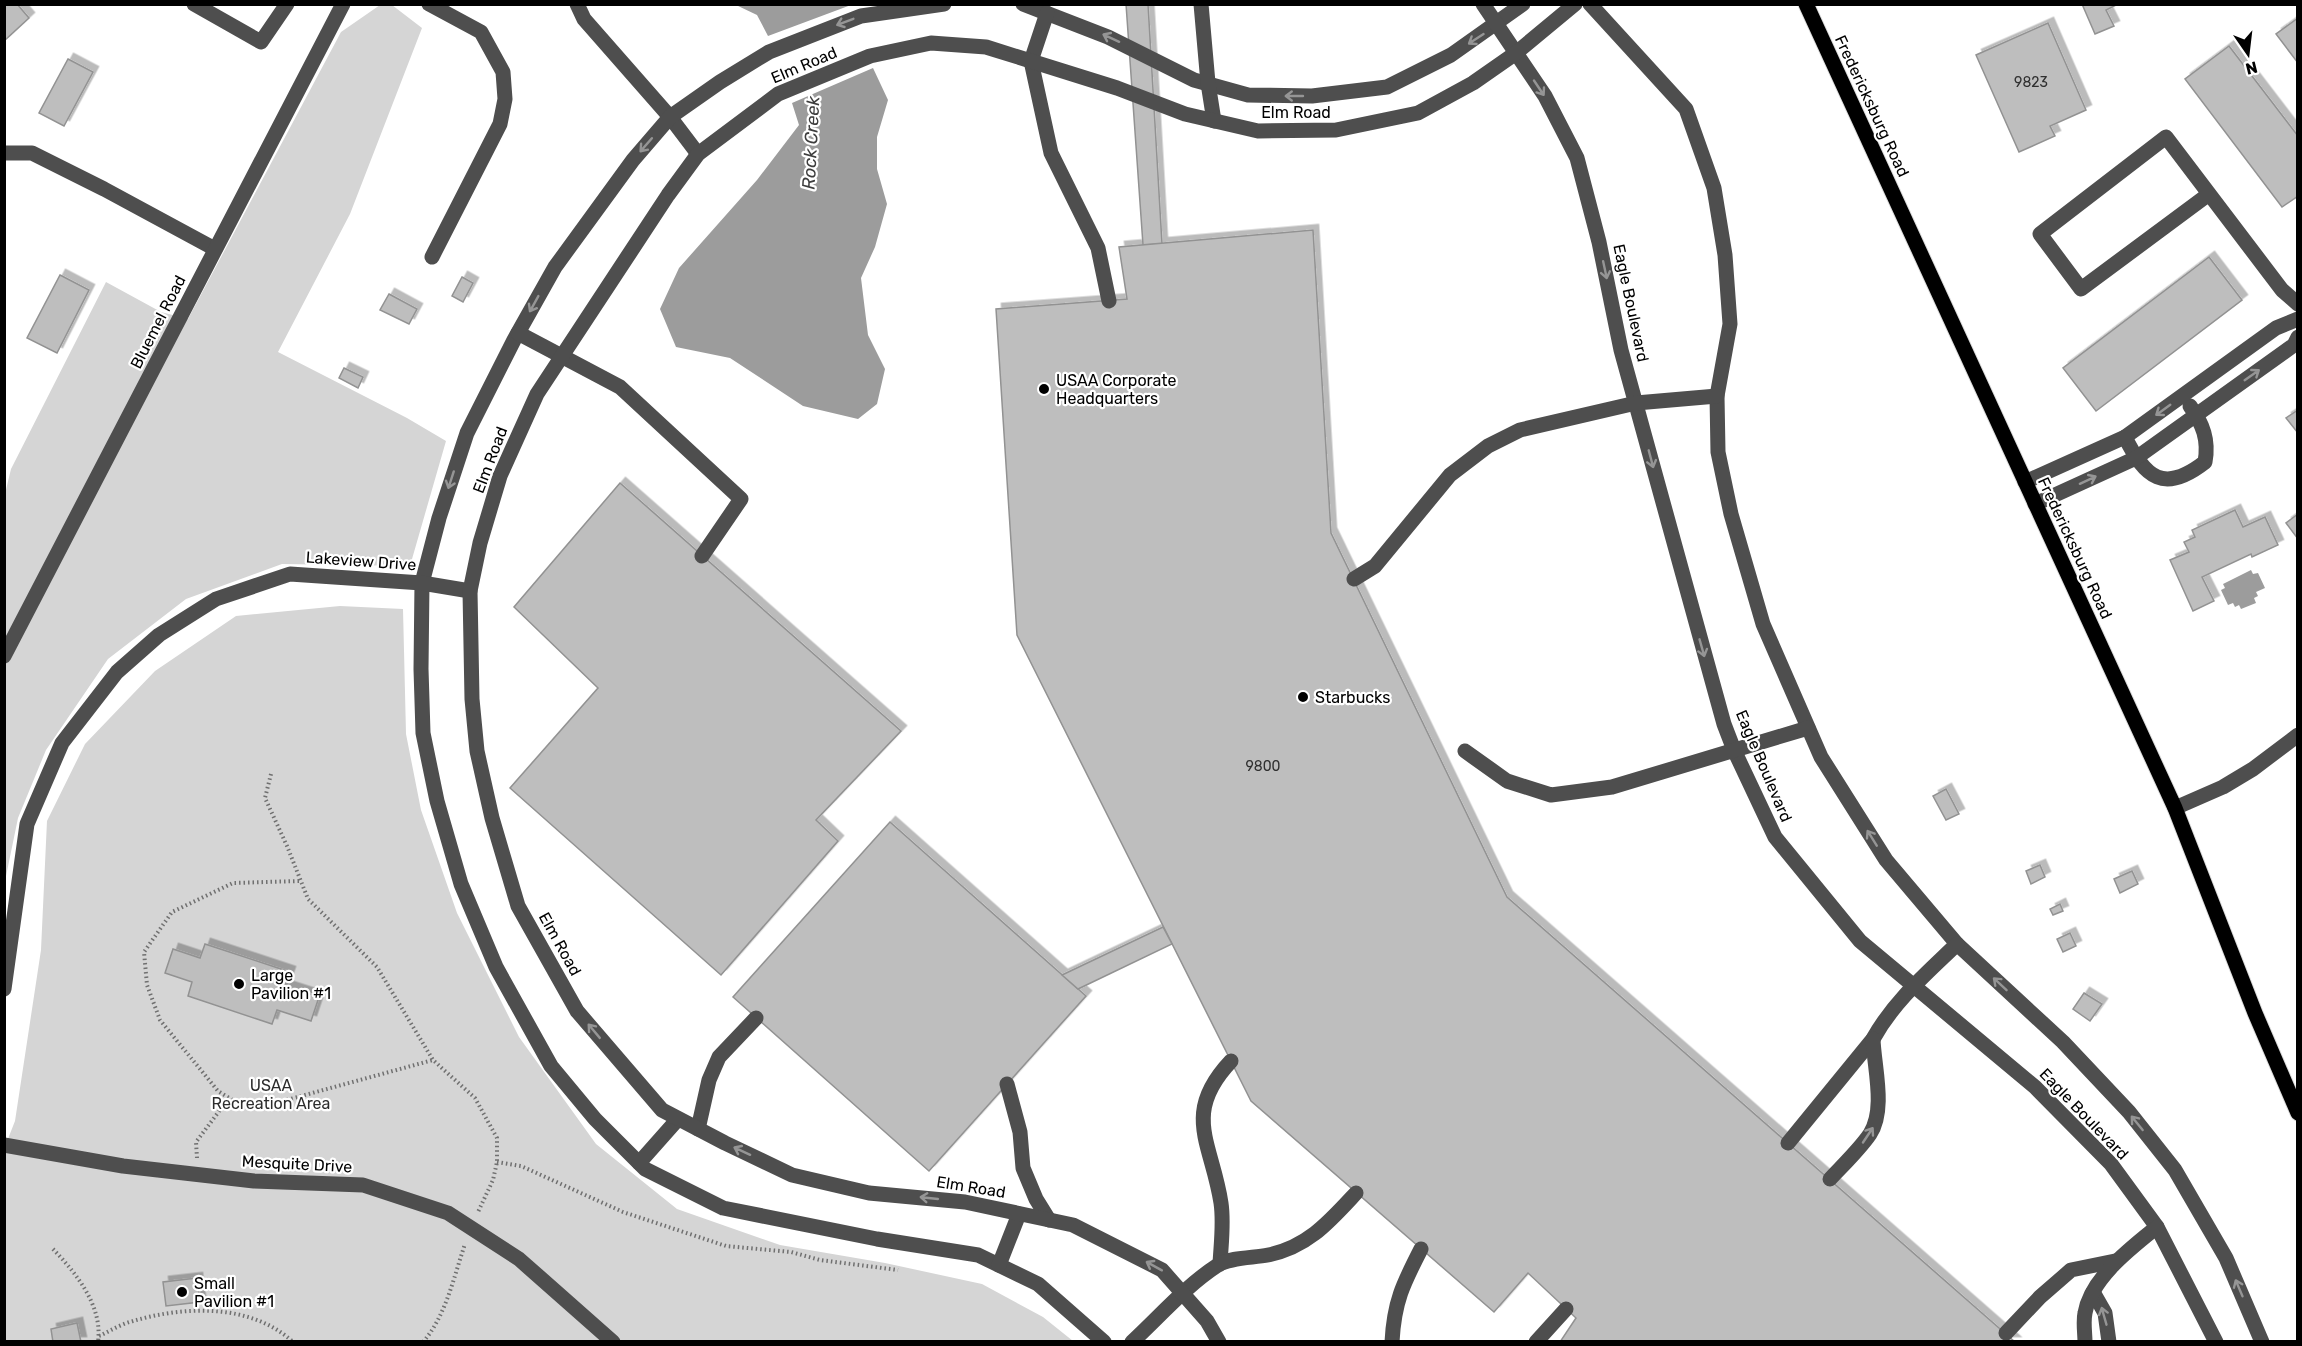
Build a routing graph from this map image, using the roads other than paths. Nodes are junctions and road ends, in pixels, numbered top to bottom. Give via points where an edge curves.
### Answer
1 (195, 4) edge
2 (287, 4) edge
3 (343, 4) edge
4 (429, 4) edge
5 (577, 4) edge
6 (944, 4) edge
7 (1023, 4) edge
8 (1201, 4) edge
9 (1484, 4) edge
10 (1523, 4) edge
11 (1575, 4) edge
12 (1590, 4) edge
13 (1806, 4) edge
14 (1047, 13) junction
15 (1497, 25) junction
16 (1516, 53) junction
17 (1031, 62) junction
18 (1208, 83) junction
19 (670, 117) junction
20 (1214, 121) junction
21 (4, 153) edge
22 (698, 154) junction
23 (2209, 194) junction
24 (215, 249) junction
25 (432, 257) dead end
26 (1109, 301) dead end
27 (2298, 304) edge
28 (2298, 319) edge
29 (518, 333) junction
30 (2298, 337) edge
31 (2261, 339) junction
32 (562, 356) junction
33 (2275, 359) junction
34 (1717, 396) junction
35 (2183, 396) junction
36 (1636, 403) junction
37 (2196, 415) junction
38 (2125, 437) junction
39 (2136, 458) junction
40 (2025, 482) junction
41 (2035, 504) junction
42 (702, 556) dead end
43 (1354, 579) dead end
44 (422, 583) junction
45 (470, 591) junction
46 (4, 656) edge
47 (1808, 728) junction
48 (2298, 735) edge
49 (1734, 750) junction
50 (1465, 751) dead end
51 (2175, 808) junction
52 (1958, 944) junction
53 (1914, 986) junction
54 (4, 989) edge
55 (756, 1018) dead end
56 (1873, 1038) junction
57 (1231, 1061) dead end
58 (1007, 1084) dead end
59 (2298, 1113) edge
60 (678, 1119) junction
61 (698, 1130) junction
62 (1788, 1143) dead end
63 (4, 1145) edge
64 (639, 1163) junction
65 (1830, 1179) dead end
66 (1356, 1193) dead end
67 (1019, 1214) junction
68 (1049, 1220) junction
69 (2157, 1227) junction
70 (1421, 1249) dead end
71 (2115, 1261) junction
72 (1220, 1264) junction
73 (999, 1265) junction
74 (2094, 1292) junction
75 (1183, 1294) junction
76 (1566, 1309) dead end
77 (2006, 1334) dead end
78 (613, 1341) edge
79 (1104, 1341) edge
80 (1132, 1341) edge
81 (1219, 1341) edge
82 (1392, 1341) edge
83 (1536, 1341) edge
84 (2085, 1341) edge
85 (2109, 1341) edge
86 (2216, 1341) edge
87 (2262, 1341) edge

1 - 2 street via 261,42
3 - 24 street, Bluemel Road
4 - 25 street via 481,32 503,72 505,99 500,124
5 - 19 street via 584,19
6 -> 19 street, Elm Road via 861,16 769,52
7 - 14 street, Elm Road
8 - 18 street
9 - 15 street, Eagle Boulevard
10 - 15 street, Elm Road
11 - 16 street, Elm Road
12 - 34 street, Eagle Boulevard via 1686,109 1714,188 1725,255 1730,324
13 - 40 main road, Fredericksburg Road
14 - 17 street
18 -> 14 street, Elm Road
15 - 16 street, Eagle Boulevard
15 -> 18 street, Elm Road via 1451,55 1387,87 1312,96 1248,95
16 - 20 street, Elm Road via 1473,83 1418,113 1336,130 1258,131
16 -> 36 street, Eagle Boulevard via 1545,96 1577,158
17 - 20 street, Elm Road
17 - 22 street, Elm Road via 986,47 932,43 870,56 778,94
17 - 26 street via 1051,153 1098,248
18 - 20 street
19 - 22 street
19 -> 29 street, Elm Road via 633,160 555,267
21 - 24 street via 32,153
22 - 32 street, Elm Road
23 - 23 street via 2166,138 2040,234 2081,289
23 - 27 street via 2282,290
24 - 46 street, Bluemel Road
28 - 31 street
29 - 32 street
29 -> 44 street, Elm Road via 467,433
30 - 33 street via 2294,345
31 - 33 street
31 - 35 street
32 - 42 street via 620,387 741,499
32 - 45 street, Elm Road via 537,394 500,476
37 -> 33 street
34 - 36 street
34 - 47 street, Eagle Boulevard via 1718,452 1731,514 1763,624
35 - 37 street
35 -> 38 street
36 - 43 street via 1520,430 1488,446 1450,475 1375,566
36 -> 49 street, Eagle Boulevard via 1696,628
37 - 39 street
37 - 39 street via 2205,433 2205,462 2191,472 2162,479 2147,473
38 - 39 street
38 - 40 street
41 -> 39 street
40 - 41 main road, Fredericksburg Road
41 - 51 main road, Fredericksburg Road
44 - 45 street, Lakeview Drive
44 - 54 street, Lakeview Drive via 290,574 216,599 159,635 117,672 62,743 27,824
44 - 64 street, Elm Road via 423,733 437,801 461,884 496,967 551,1066 595,1119
60 -> 45 street, Elm Road via 663,1110 577,1011 518,906 477,751
47 - 49 street
52 -> 47 street, Eagle Boulevard via 1886,860 1821,757
48 - 51 street via 2223,787
49 - 50 street via 1612,787 1551,795 1508,781
49 - 53 street, Eagle Boulevard via 1774,837 1860,941
51 - 59 main road, Fredericksburg Road
52 - 53 street
87 -> 52 street, Eagle Boulevard via 2226,1258 2175,1170 2063,1042
53 - 56 street
53 - 69 street, Eagle Boulevard via 2035,1088 2111,1164
55 - 61 street via 719,1057
56 - 62 street
65 -> 56 street via 1870,1134 1876,1119 1879,1100
57 - 72 street via 1210,1087 1203,1106 1202,1126 1221,1204
58 - 68 street via 1020,1132 1023,1168
60 - 61 street, Elm Road
60 - 64 street
67 -> 61 street, Elm Road via 965,1202 869,1193 792,1175
63 - 78 street, Mesquite Drive via 123,1166 254,1181 363,1185 448,1213 519,1260
64 - 73 street, Elm Road via 723,1208 978,1256
66 - 72 street via 1321,1231 1299,1244 1270,1255
67 - 68 street, Elm Road
67 - 73 street
75 -> 68 street, Elm Road via 1162,1270 1073,1225
69 - 71 street
69 - 86 street, Eagle Boulevard
70 - 82 street via 1394,1313
71 - 74 street
71 - 77 street via 2071,1270
72 - 75 street
73 - 79 street, Elm Road via 1038,1284
74 - 84 street via 2085,1312
85 -> 74 street via 2105,1313
75 - 80 street
75 - 81 street, Elm Road
76 - 83 street

